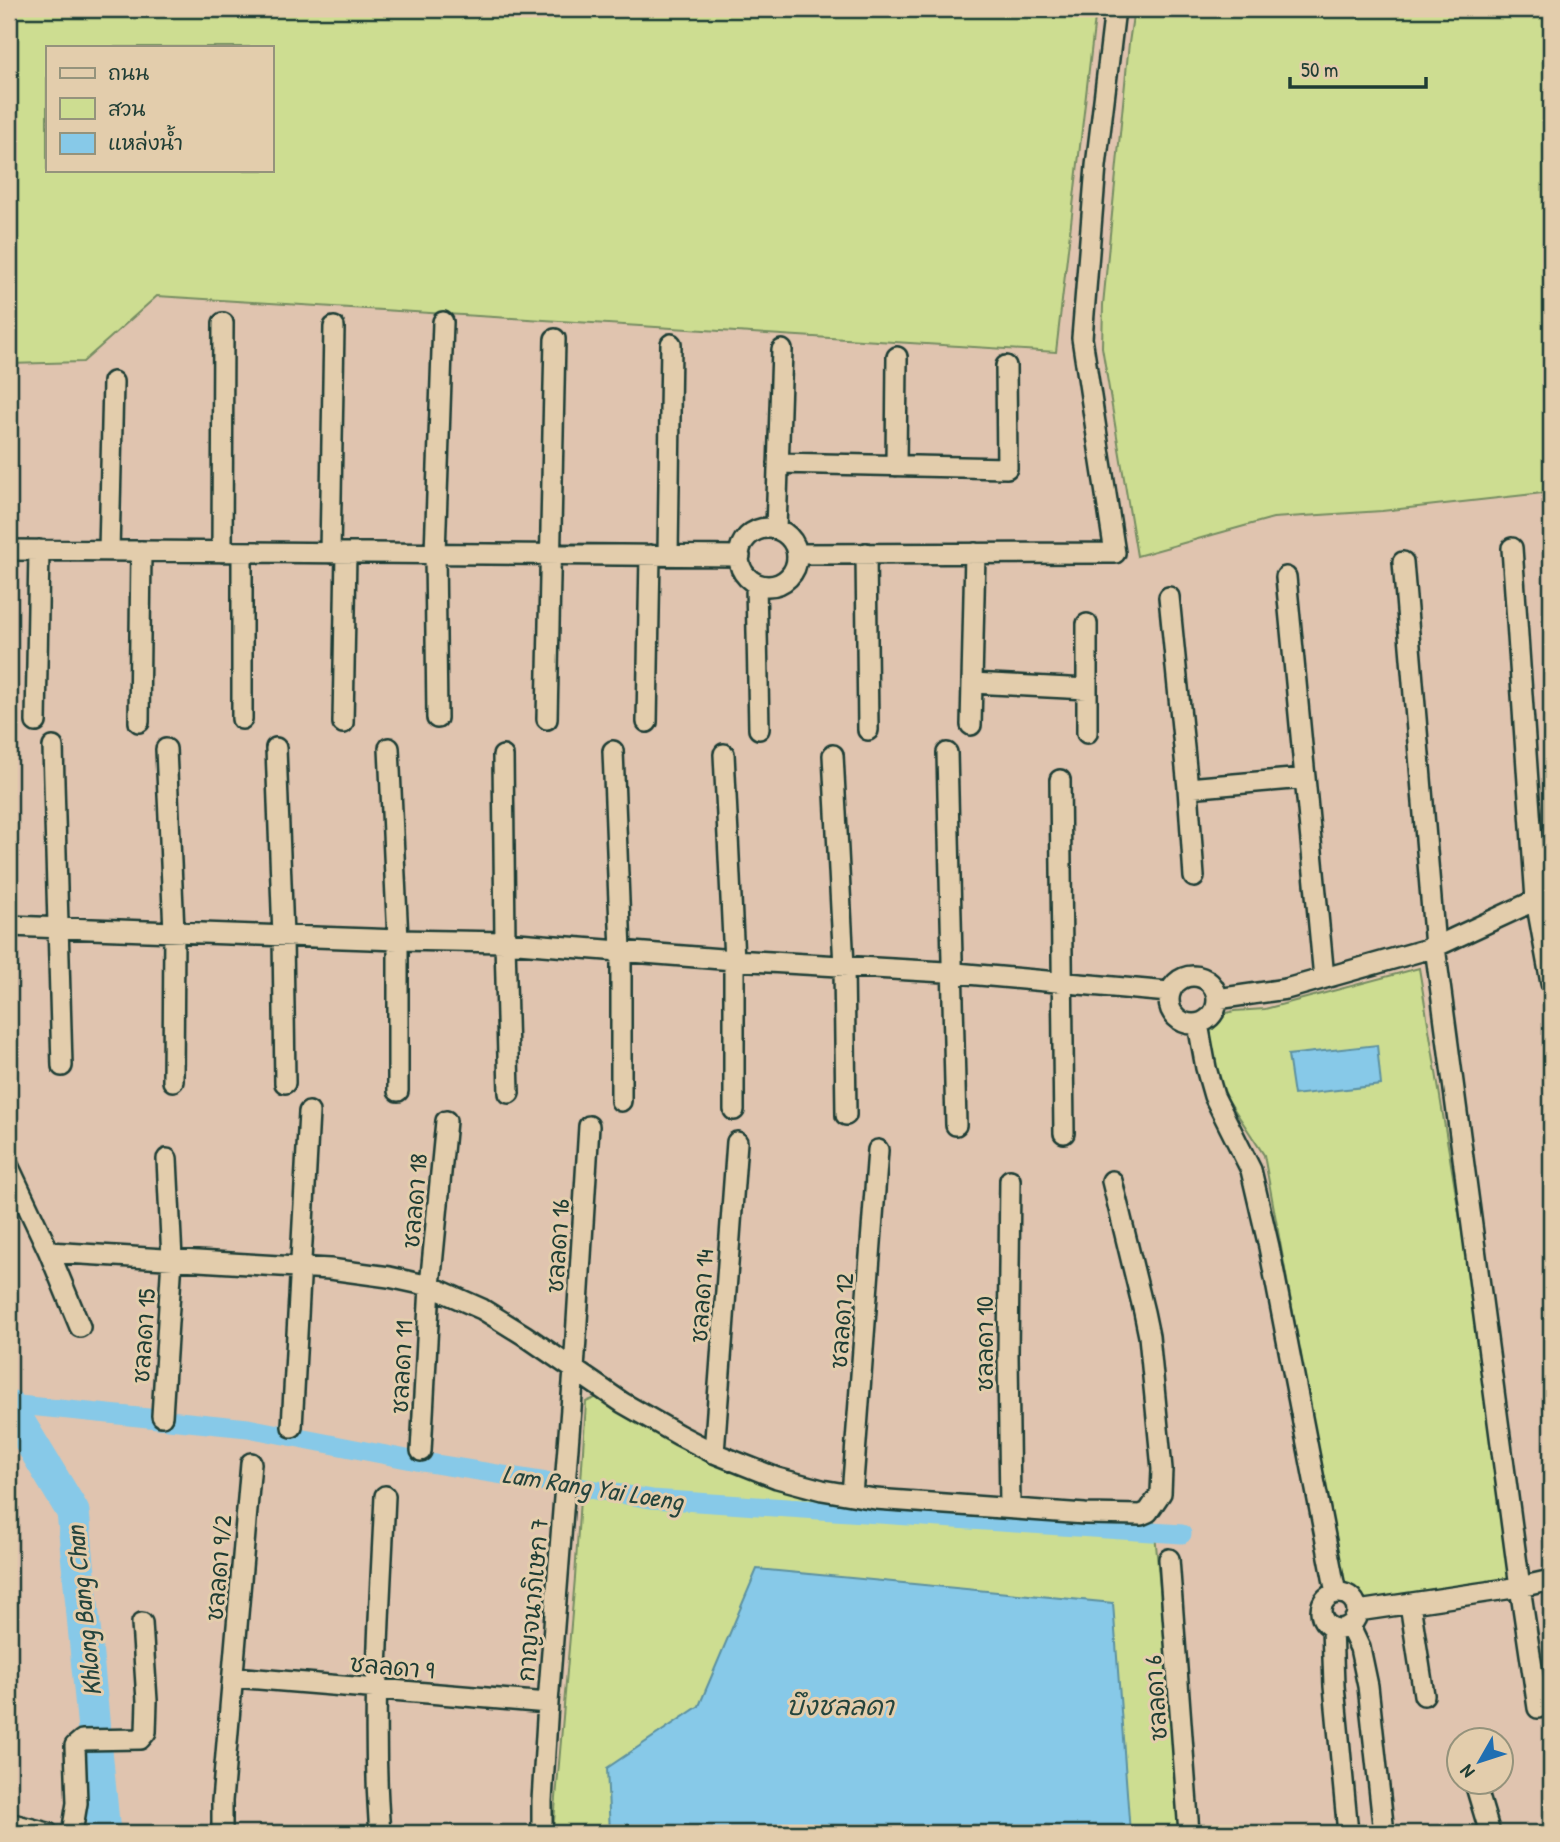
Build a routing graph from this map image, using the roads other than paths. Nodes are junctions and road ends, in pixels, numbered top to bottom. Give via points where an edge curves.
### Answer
1 (1115, 9) edge
2 (443, 322) dead end
3 (223, 323) dead end
4 (334, 327) dead end
5 (555, 339) dead end
6 (671, 344) dead end
7 (782, 350) dead end
8 (897, 357) dead end
9 (1006, 366) dead end
10 (113, 382) dead end
11 (778, 463) junction
12 (897, 466) junction
13 (776, 529) junction
14 (1512, 548) dead end
15 (9, 550) edge
16 (39, 550) junction
17 (109, 551) junction
18 (141, 551) junction
19 (222, 552) junction
20 (242, 552) junction
21 (338, 553) junction
22 (435, 553) junction
23 (866, 553) junction
24 (975, 553) junction
25 (550, 554) junction
26 (797, 554) junction
27 (659, 555) junction
28 (740, 556) junction
29 (1403, 562) dead end
30 (1286, 577) dead end
31 (756, 584) junction
32 (1169, 597) dead end
33 (1087, 624) dead end
34 (972, 683) junction
35 (1087, 689) junction
36 (242, 719) dead end
37 (437, 719) dead end
38 (547, 719) dead end
39 (36, 722) dead end
40 (139, 722) dead end
41 (647, 722) dead end
42 (343, 723) dead end
43 (971, 725) dead end
44 (759, 729) dead end
45 (868, 730) dead end
46 (1087, 733) dead end
47 (53, 747) dead end
48 (389, 747) dead end
49 (276, 748) dead end
50 (166, 749) dead end
51 (613, 751) dead end
52 (947, 753) dead end
53 (724, 754) dead end
54 (833, 755) dead end
55 (502, 756) dead end
56 (1304, 778) junction
57 (1060, 780) dead end
58 (1188, 788) junction
59 (1194, 877) dead end
60 (1544, 896) edge
61 (9, 926) edge
62 (60, 928) junction
63 (174, 931) junction
64 (283, 936) junction
65 (398, 940) junction
66 (505, 942) junction
67 (1435, 947) junction
68 (621, 951) junction
69 (734, 960) junction
70 (844, 966) junction
71 (954, 973) junction
72 (1324, 978) junction
73 (1062, 982) junction
74 (1551, 983) edge
75 (1169, 992) junction
76 (1217, 999) junction
77 (1199, 1024) junction
78 (62, 1066) dead end
79 (173, 1081) dead end
80 (285, 1083) dead end
81 (398, 1091) dead end
82 (509, 1093) dead end
83 (621, 1101) dead end
84 (734, 1110) dead end
85 (309, 1112) dead end
86 (846, 1115) dead end
87 (446, 1121) dead end
88 (956, 1125) dead end
89 (589, 1126) dead end
90 (1064, 1133) dead end
91 (737, 1142) dead end
92 (878, 1150) dead end
93 (167, 1158) dead end
94 (9, 1167) edge
95 (1010, 1180) dead end
96 (1112, 1181) dead end
97 (49, 1252) junction
98 (172, 1259) junction
99 (300, 1267) junction
100 (430, 1286) junction
101 (80, 1326) dead end
102 (574, 1370) junction
103 (162, 1416) dead end
104 (292, 1427) dead end
105 (421, 1451) dead end
106 (714, 1453) junction
107 (251, 1463) dead end
108 (852, 1495) junction
109 (385, 1496) dead end
110 (1010, 1508) junction
111 (1169, 1559) dead end
112 (1551, 1580) edge
113 (1520, 1587) junction
114 (1336, 1593) junction
115 (1410, 1604) junction
116 (1347, 1622) junction
117 (142, 1623) dead end
118 (233, 1677) junction
119 (376, 1689) junction
120 (1424, 1695) dead end
121 (548, 1703) junction
122 (1538, 1708) dead end
123 (1479, 1797) edge
124 (9, 1823) edge
125 (48, 1833) edge
126 (72, 1833) edge
127 (222, 1833) edge
128 (380, 1833) edge
129 (542, 1833) edge
130 (1189, 1833) edge
131 (1348, 1833) edge
132 (1384, 1833) edge
133 (1490, 1833) edge

1 - 24 street via 1082,338 1115,553
2 - 22 street
3 - 19 street
4 - 21 street
5 - 25 street
6 - 27 street
7 - 11 street
8 - 12 street
9 - 12 street via 1007,468
10 - 17 street
11 - 12 street
11 - 13 street
13 - 26 street via 791,540
13 - 28 street via 750,535
14 - 60 street
15 - 16 street
16 - 17 street
16 - 39 street
17 - 18 street
18 - 19 street
18 - 40 street
19 - 20 street
20 - 21 street
20 - 36 street
21 - 22 street
21 - 42 street
22 - 25 street
22 - 37 street
23 - 24 street
23 - 26 street
23 - 45 street
24 - 34 street
25 - 27 street
25 - 38 street
26 - 31 street via 792,575 784,581
27 - 28 street
27 - 41 street
28 - 31 street via 742,570
29 - 67 street
30 - 56 street
31 - 44 street
32 - 58 street
33 - 35 street
34 - 35 street
34 - 43 street
35 - 46 street
47 - 62 street
48 - 65 street
49 - 64 street
50 - 63 street
51 - 68 street
52 - 71 street
53 - 69 street
54 - 70 street
55 - 66 street
56 - 58 street
56 - 72 street
57 - 73 street
58 - 59 street
60 - 67 street
60 - 74 street via 1541,919
61 - 62 street
62 - 63 street
62 - 78 street
63 - 64 street
63 - 79 street
64 - 65 street
64 - 80 street
65 - 66 street
65 - 81 street
66 - 68 street
66 - 82 street
67 - 72 street
67 - 113 street
68 - 69 street
68 - 83 street
69 - 70 street
69 - 84 street
70 - 71 street
70 - 86 street
71 - 73 street
71 - 88 street
72 - 76 street
73 - 75 street
73 - 90 street
75 - 76 street via 1183,977 1194,975 1212,985
75 - 77 street via 1175,1016
76 - 77 street via 1214,1013
77 - 114 street via 1214,1096 1251,1170
85 - 99 street
87 - 100 street, ชลลดา 18
89 - 102 street, ชลลดา 16
91 - 106 street, ชลลดา 14
92 - 108 street, ชลลดา 12
93 - 98 street, ชลลดา 15
94 - 97 street
95 - 110 street, ชลลดา 10
96 - 110 street via 1149,1336 1161,1493 1149,1512 1141,1515
97 - 98 street
97 - 101 street
98 - 99 street
98 - 103 street, ชลลดา 15
99 - 100 street
99 - 104 street
100 - 102 street via 482,1309
100 - 105 street, ชลลดา 11
102 - 106 street
102 - 121 street, กาญจนาภิเษก 7
106 - 108 street via 777,1478
107 - 118 street, ชลลดา 9/2
108 - 110 street
109 - 119 street
111 - 130 street, ชลลดา 6
112 - 113 street
113 - 115 street
113 - 122 street
114 - 116 street via 1354,1601
114 - 116 street via 1322,1606 1323,1619
115 - 116 street
115 - 120 street
116 - 131 street via 1334,1686
116 - 132 street via 1360,1648 1368,1686
117 - 126 street via 146,1732 141,1739 82,1740 75,1746 77,1803
118 - 119 street, ชลลดา 9
118 - 127 street, ชลลดา 9/2
119 - 121 street, ชลลดา 9
119 - 128 street
121 - 129 street, กาญจนาภิเษก 7
123 - 133 street
124 - 125 street

